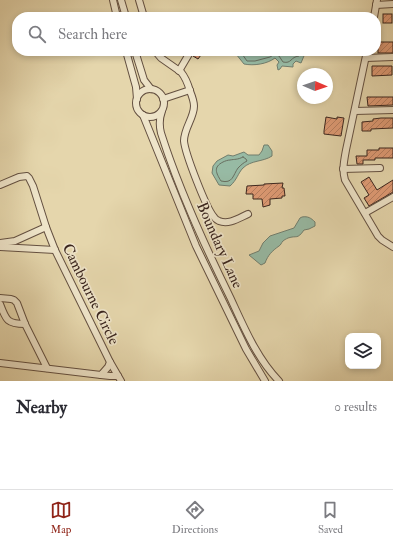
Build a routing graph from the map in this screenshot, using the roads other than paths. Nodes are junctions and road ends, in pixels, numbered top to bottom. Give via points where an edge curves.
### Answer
1 (112, 0) edge
2 (121, 0) edge
3 (139, 0) edge
4 (377, 2) edge
5 (393, 4) edge
6 (116, 12) edge
7 (125, 12) edge
8 (143, 12) edge
9 (375, 12) edge
10 (127, 56) edge
11 (137, 56) edge
12 (159, 56) edge
13 (188, 56) edge
14 (393, 57) edge
15 (366, 58) joint
16 (179, 70) junction
17 (152, 89) junction
18 (190, 90) junction
19 (137, 99) junction
20 (163, 99) junction
21 (393, 110) edge
22 (162, 111) junction
23 (355, 111) junction
24 (143, 115) junction
25 (380, 168) dead end
26 (343, 169) junction
27 (0, 185) edge
28 (393, 197) edge
29 (365, 213) junction
30 (248, 214) dead end
31 (46, 227) junction
32 (0, 242) edge
33 (0, 247) edge
34 (393, 247) edge
35 (55, 250) junction
36 (0, 298) edge
37 (0, 304) edge
38 (25, 324) junction
39 (110, 362) junction
40 (0, 363) edge
41 (47, 368) junction
42 (101, 375) junction
43 (120, 379) edge
44 (265, 381) edge
45 (279, 381) edge

1 - 6 street
2 - 7 street
3 - 8 street
4 - 5 street
4 - 9 street
10 - 19 street
11 - 17 street via 144,80
12 - 16 street
13 - 16 street
14 - 15 street
15 - 23 street
16 - 18 street
17 - 19 street via 142,92
17 - 20 street via 160,93
18 - 20 street
18 - 30 street via 194,107 185,135 185,148 208,206 214,218 220,221 229,222
19 - 24 street via 137,108
20 - 22 street
21 - 23 street
22 - 24 street via 151,117
22 - 45 street, Boundary Lane via 159,119 161,133 196,226 250,338
23 - 26 street
24 - 44 street, Boundary Lane via 196,246 246,349
25 - 26 street
26 - 29 street via 345,180
27 - 31 street, Cambourne Circle via 23,176 29,178
28 - 29 street
29 - 34 street via 378,236
31 - 32 street via 15,241
31 - 35 street, Cambourne Circle
33 - 35 street
35 - 39 street, Cambourne Circle
36 - 38 street via 8,298 17,303
37 - 38 street via 8,321
38 - 41 street
39 - 42 street, Cambourne Circle
39 - 43 street
40 - 41 street
41 - 42 street
42 - 43 street

